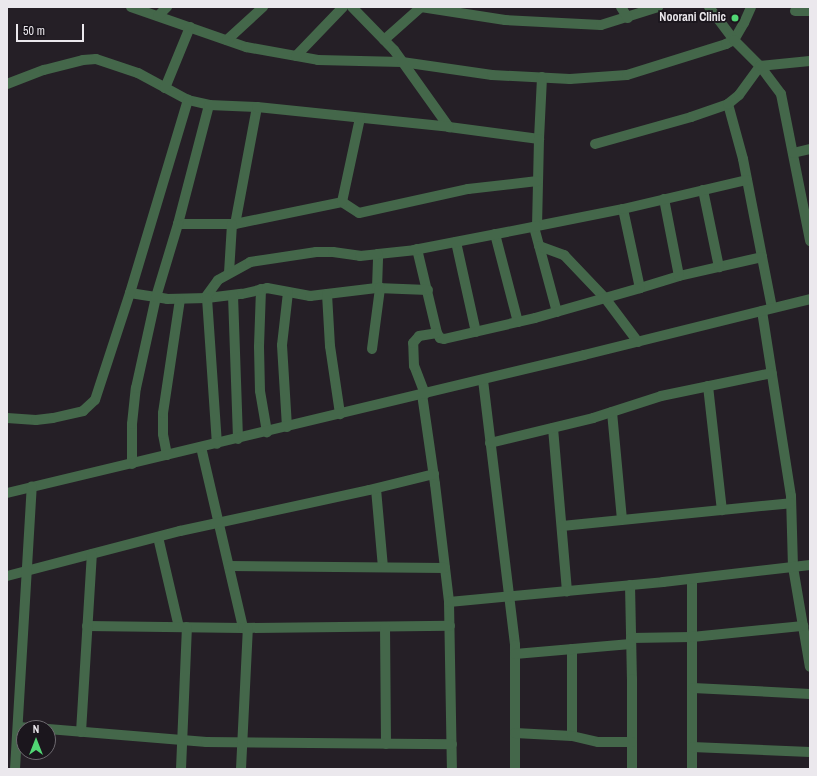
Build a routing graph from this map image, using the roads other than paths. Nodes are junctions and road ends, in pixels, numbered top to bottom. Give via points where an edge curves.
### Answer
1 (131, 7) edge
2 (167, 7) edge
3 (263, 7) edge
4 (343, 7) edge
5 (352, 7) edge
6 (421, 7) edge
7 (621, 7) edge
8 (658, 7) edge
9 (709, 7) edge
10 (751, 7) edge
11 (158, 16) junction
12 (628, 18) junction
13 (190, 27) junction
14 (227, 40) junction
15 (384, 40) junction
16 (734, 40) junction
17 (296, 56) junction
18 (810, 61) edge
19 (402, 62) junction
20 (760, 66) junction
21 (542, 77) junction
22 (7, 84) edge
23 (166, 88) junction
24 (188, 100) junction
25 (728, 104) junction
26 (210, 105) junction
27 (257, 108) junction
28 (360, 118) junction
29 (449, 127) junction
30 (539, 139) junction
31 (595, 144) dead end
32 (810, 149) edge
33 (793, 153) junction
34 (747, 180) junction
35 (538, 181) junction
36 (703, 190) junction
37 (664, 199) junction
38 (342, 202) junction
39 (623, 208) junction
40 (178, 224) junction
41 (234, 224) junction
42 (536, 227) junction
43 (495, 234) junction
44 (810, 241) edge
45 (456, 242) junction
46 (539, 246) junction
47 (417, 249) junction
48 (378, 254) junction
49 (762, 257) junction
50 (719, 267) junction
51 (229, 273) junction
52 (679, 276) junction
53 (379, 288) junction
54 (640, 288) junction
55 (261, 289) junction
56 (428, 290) junction
57 (288, 292) junction
58 (130, 293) junction
59 (327, 294) junction
60 (233, 295) junction
61 (156, 297) junction
62 (206, 298) junction
63 (605, 298) junction
64 (180, 299) junction
65 (810, 299) edge
66 (767, 310) junction
67 (557, 312) junction
68 (518, 322) junction
69 (476, 332) junction
70 (437, 333) junction
71 (638, 342) junction
72 (372, 349) dead end
73 (772, 373) junction
74 (483, 380) junction
75 (708, 386) junction
76 (423, 394) junction
77 (612, 412) junction
78 (340, 414) junction
79 (7, 418) edge
80 (287, 427) junction
81 (553, 428) junction
82 (267, 432) junction
83 (238, 439) junction
84 (490, 443) junction
85 (217, 444) junction
86 (201, 447) junction
87 (168, 455) junction
88 (132, 464) junction
89 (434, 474) junction
90 (32, 487) junction
91 (376, 488) junction
92 (7, 493) edge
93 (791, 503) junction
94 (722, 510) junction
95 (622, 520) junction
96 (218, 523) junction
97 (562, 526) junction
98 (158, 537) junction
99 (92, 554) junction
100 (229, 566) junction
101 (810, 566) edge
102 (793, 567) junction
103 (383, 568) junction
104 (445, 568) junction
105 (28, 571) junction
106 (7, 576) edge
107 (692, 579) junction
108 (630, 585) junction
109 (567, 591) junction
110 (509, 596) junction
111 (449, 602) junction
112 (87, 626) junction
113 (450, 626) junction
114 (803, 626) junction
115 (183, 627) junction
116 (385, 627) junction
117 (246, 628) junction
118 (692, 637) junction
119 (631, 641) junction
120 (572, 649) junction
121 (515, 654) junction
122 (810, 668) edge
123 (692, 688) junction
124 (810, 694) edge
125 (18, 720) edge
126 (56, 730) edge
127 (80, 732) junction
128 (515, 733) junction
129 (572, 736) junction
130 (183, 740) junction
131 (242, 742) junction
132 (632, 742) junction
133 (386, 744) junction
134 (452, 744) junction
135 (692, 747) junction
136 (810, 752) edge
137 (16, 755) edge
138 (15, 769) edge
139 (181, 769) edge
140 (241, 769) edge
141 (452, 769) edge
142 (515, 769) edge
143 (632, 769) edge
144 (692, 769) edge

1 - 11 street
2 - 11 street
3 - 14 street
4 - 17 street
5 - 15 street
6 - 12 street via 505,20 601,25
6 - 15 street
7 - 12 street
8 - 12 street
9 - 16 street
10 - 16 street
11 - 13 street
13 - 14 street
13 - 23 street
14 - 17 street via 246,48
15 - 19 street
16 - 20 street
16 - 21 street via 627,75 570,79
17 - 19 street via 318,60
18 - 20 street
19 - 21 street via 492,75
19 - 29 street
20 - 25 street via 739,95
20 - 33 street via 780,94
21 - 30 street
22 - 23 street via 83,60 96,59 138,73
23 - 24 street
24 - 26 street
24 - 58 street
25 - 31 street
25 - 34 street
26 - 27 street
26 - 40 street
27 - 28 street
27 - 41 street
28 - 29 street
28 - 38 street
29 - 30 street
30 - 35 street
32 - 33 street
33 - 44 street
34 - 36 street
34 - 49 street
35 - 38 street via 468,189 358,213
35 - 42 street
36 - 37 street
36 - 50 street
37 - 39 street
37 - 52 street
38 - 41 street
39 - 42 street
39 - 54 street
40 - 41 street
40 - 61 street
41 - 51 street
42 - 43 street
42 - 46 street
43 - 45 street
43 - 68 street
45 - 47 street
45 - 69 street
46 - 63 street via 564,255
46 - 67 street
47 - 48 street
47 - 56 street
48 - 51 street via 360,256 316,252 250,262
48 - 53 street
49 - 50 street
49 - 66 street
50 - 52 street
51 - 62 street via 215,282
52 - 54 street
53 - 56 street
53 - 59 street
53 - 72 street
54 - 63 street
55 - 57 street via 271,288
55 - 60 street
55 - 82 street via 260,391
56 - 70 street
57 - 59 street via 310,296
57 - 80 street via 282,345
58 - 61 street
58 - 79 street via 95,400 82,411 53,418
59 - 78 street via 330,346
60 - 62 street
60 - 83 street
61 - 64 street
61 - 88 street via 136,388 132,424
62 - 64 street
62 - 85 street
63 - 67 street
63 - 71 street
64 - 87 street via 163,413 163,434
65 - 66 street
66 - 71 street
66 - 73 street
67 - 68 street
68 - 69 street
69 - 70 street via 444,339
70 - 76 street via 419,336 413,343 414,366
71 - 74 street
73 - 75 street
73 - 93 street
74 - 76 street
74 - 84 street
75 - 77 street via 661,396
75 - 94 street
76 - 78 street
76 - 89 street
77 - 81 street
77 - 95 street
78 - 80 street
80 - 82 street
81 - 84 street
81 - 97 street
82 - 83 street
83 - 85 street
84 - 110 street
85 - 86 street
86 - 87 street
86 - 96 street
87 - 88 street
88 - 90 street
89 - 91 street
89 - 104 street
90 - 92 street
90 - 105 street
91 - 96 street
91 - 103 street
93 - 94 street
93 - 102 street
94 - 95 street
95 - 97 street
96 - 98 street
96 - 100 street
97 - 109 street
98 - 99 street
98 - 115 street
99 - 105 street
99 - 112 street
100 - 103 street
100 - 117 street
101 - 102 street
102 - 107 street
102 - 114 street
103 - 104 street
104 - 111 street
105 - 106 street
105 - 125 street
107 - 108 street
107 - 118 street
108 - 109 street
108 - 119 street
109 - 110 street
110 - 111 street
110 - 121 street
111 - 113 street
112 - 115 street
112 - 127 street
113 - 116 street
113 - 134 street
114 - 118 street
114 - 122 street
115 - 117 street
115 - 130 street
116 - 117 street
116 - 133 street
117 - 131 street
118 - 119 street
118 - 123 street
119 - 120 street
119 - 132 street
120 - 121 street
120 - 129 street
121 - 128 street
123 - 124 street
123 - 135 street
126 - 127 street
127 - 130 street
128 - 129 street
128 - 142 street
129 - 132 street via 598,742
130 - 131 street
130 - 139 street
131 - 133 street
131 - 140 street
132 - 143 street
133 - 134 street
134 - 141 street
135 - 136 street
135 - 144 street
137 - 138 street

